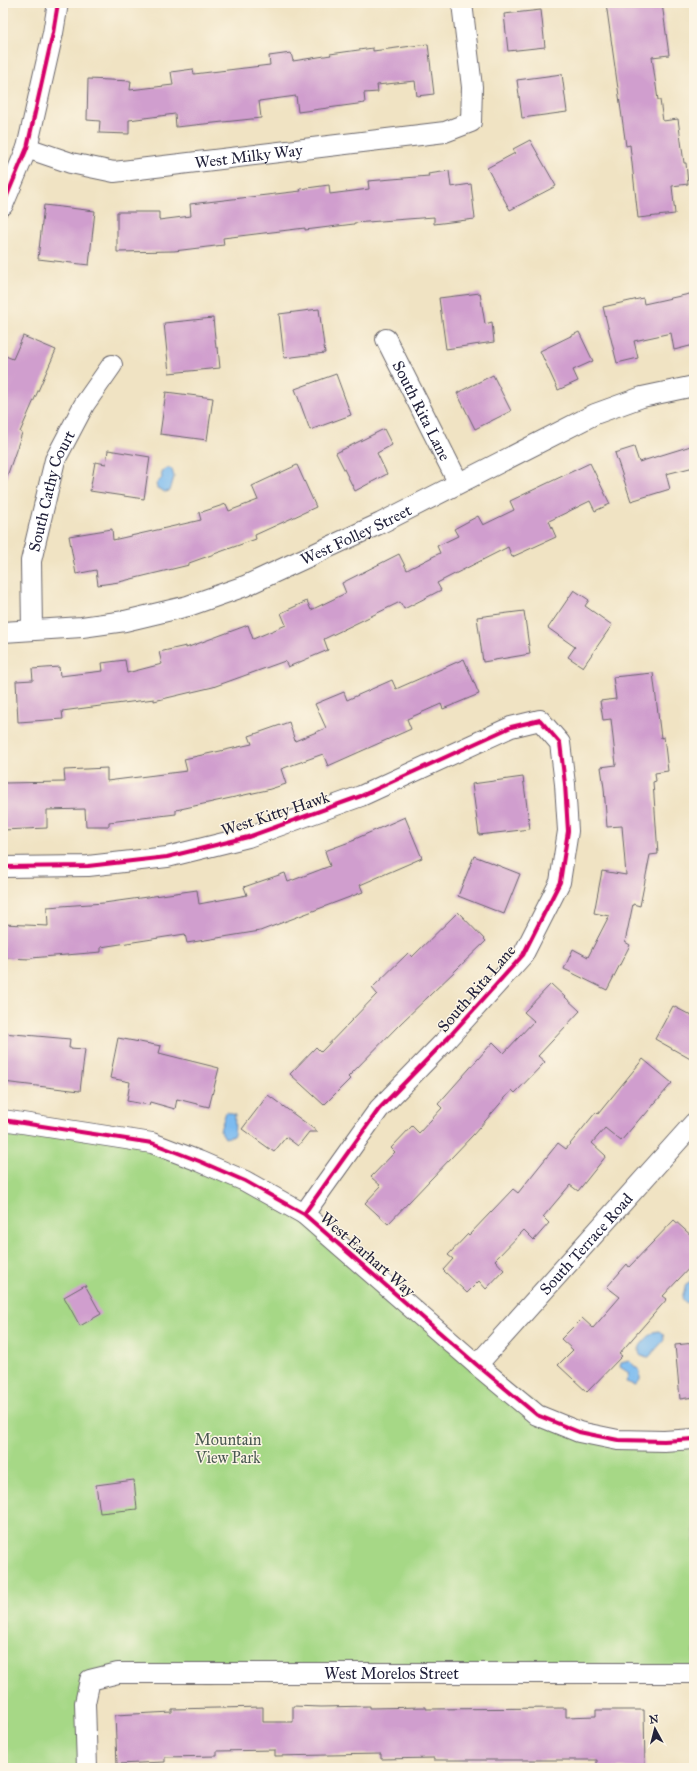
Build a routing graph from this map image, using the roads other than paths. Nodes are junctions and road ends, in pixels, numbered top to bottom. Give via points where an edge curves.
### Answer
1 (58, 3) edge
2 (462, 3) edge
3 (27, 148) junction
4 (3, 205) edge
5 (386, 339) dead end
6 (112, 365) dead end
7 (694, 386) edge
8 (458, 482) junction
9 (32, 630) junction
10 (3, 632) edge
11 (540, 720) joint
12 (3, 867) edge
13 (3, 1120) edge
14 (694, 1122) edge
15 (304, 1214) junction
16 (477, 1365) junction
17 (694, 1439) edge
18 (694, 1673) edge
19 (87, 1768) edge

1 - 3 street
2 - 3 street, West Milky Way via 472,87 471,122 445,132 114,172 71,163
3 - 4 street
5 - 8 street, South Rita Lane
6 - 9 street, South Cathy Court via 84,404 55,460 31,562
7 - 8 street, West Folley Street via 642,397 595,414
8 - 9 street, West Folley Street via 381,523 245,586 188,606 125,621
9 - 10 street, West Folley Street
11 - 12 street, West Kitty Hawk via 511,726 361,796 248,837 152,859 88,866
11 - 15 street, South Rita Lane via 560,743 568,831 560,882 523,954 448,1038 379,1108
13 - 15 street, West Earhart Way via 152,1143 245,1181
14 - 16 street, South Terrace Road
15 - 16 street, West Earhart Way
16 - 17 street, West Earhart Way via 537,1415 579,1432 618,1440
18 - 19 street, West Morelos Street via 118,1673 90,1680 85,1703

